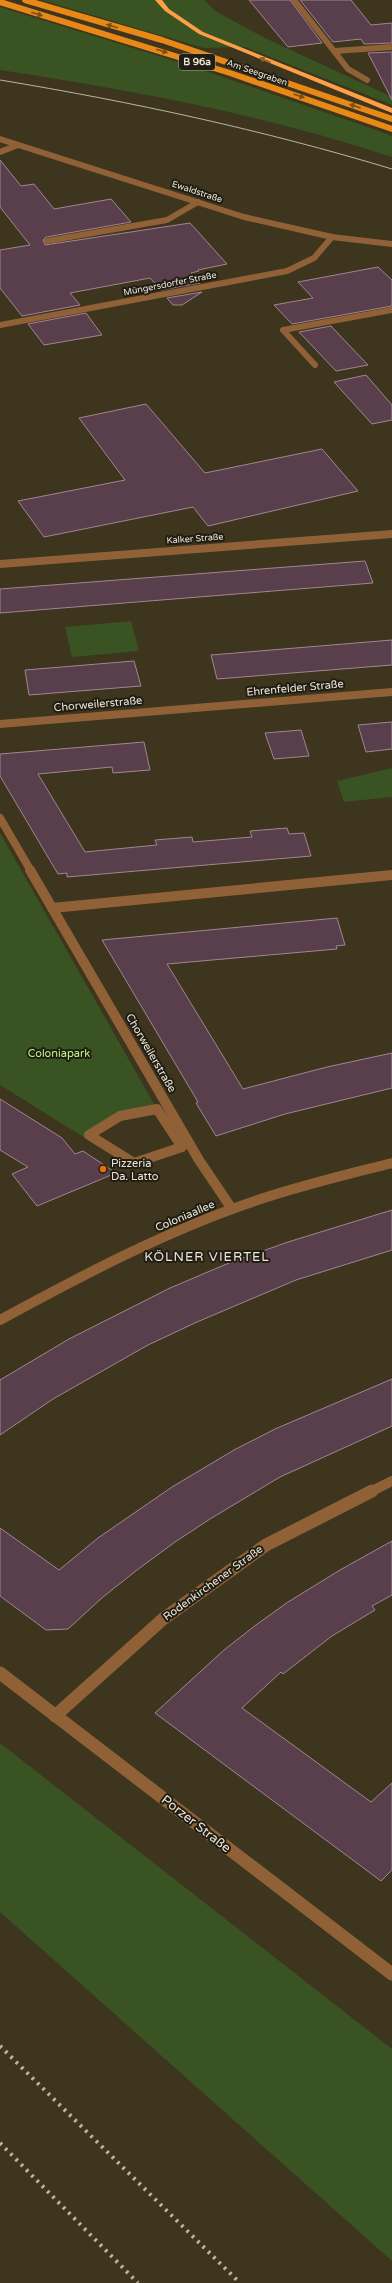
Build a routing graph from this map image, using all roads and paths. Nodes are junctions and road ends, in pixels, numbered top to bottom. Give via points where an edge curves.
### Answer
1 (25, 0) edge
2 (158, 0) edge
3 (294, 0) edge
4 (0, 2) edge
5 (392, 47) edge
6 (336, 51) junction
7 (367, 80) dead end
8 (392, 111) edge
9 (392, 119) edge
10 (392, 129) edge
11 (0, 139) edge
12 (18, 145) junction
13 (0, 152) edge
14 (198, 202) junction
15 (332, 237) junction
16 (47, 241) dead end
17 (392, 244) edge
18 (392, 310) edge
19 (0, 325) edge
20 (315, 365) dead end
21 (392, 534) edge
22 (0, 564) edge
23 (392, 692) edge
24 (199, 707) joint
25 (0, 724) edge
26 (0, 818) edge
27 (392, 875) edge
28 (52, 908) junction
29 (134, 1163) joint
30 (392, 1163) edge
31 (232, 1209) junction
32 (0, 1320) edge
33 (392, 1481) edge
34 (0, 1673) edge
35 (55, 1716) junction
36 (391, 1972) edge

9 -> 1 main road, Am Seegraben / B 96a via 162,40
8 -> 2 highway via 207,36 183,22
3 - 6 street
4 -> 10 main road, Am Seegraben / B 96a via 201,64
5 - 6 street
6 - 7 street via 348,68
11 - 12 street, Ewaldstraße
12 - 13 street
12 - 14 street, Ewaldstraße
14 - 15 street, Ewaldstraße via 244,217
14 - 16 street via 167,220
15 - 17 street, Ewaldstraße
15 - 19 street, Müngersdorfer Straße via 314,258 287,271
18 - 20 street via 283,330
21 - 22 street, Kalker Straße
23 - 24 street, Ehrenfelder Straße
24 - 25 street, Chorweilerstraße
26 - 28 street, Chorweilerstraße
27 - 28 street
28 - 31 street, Chorweilerstraße via 199,1160
29 - 29 street via 90,1135 120,1116 157,1109 182,1147
30 - 31 street, Coloniaallee via 317,1182
31 - 32 street, Coloniaallee via 97,1268
33 - 35 street, Rodenkirchener Straße via 266,1545 163,1619
34 - 35 street, Porzer Straße
35 - 36 street, Porzer Straße

